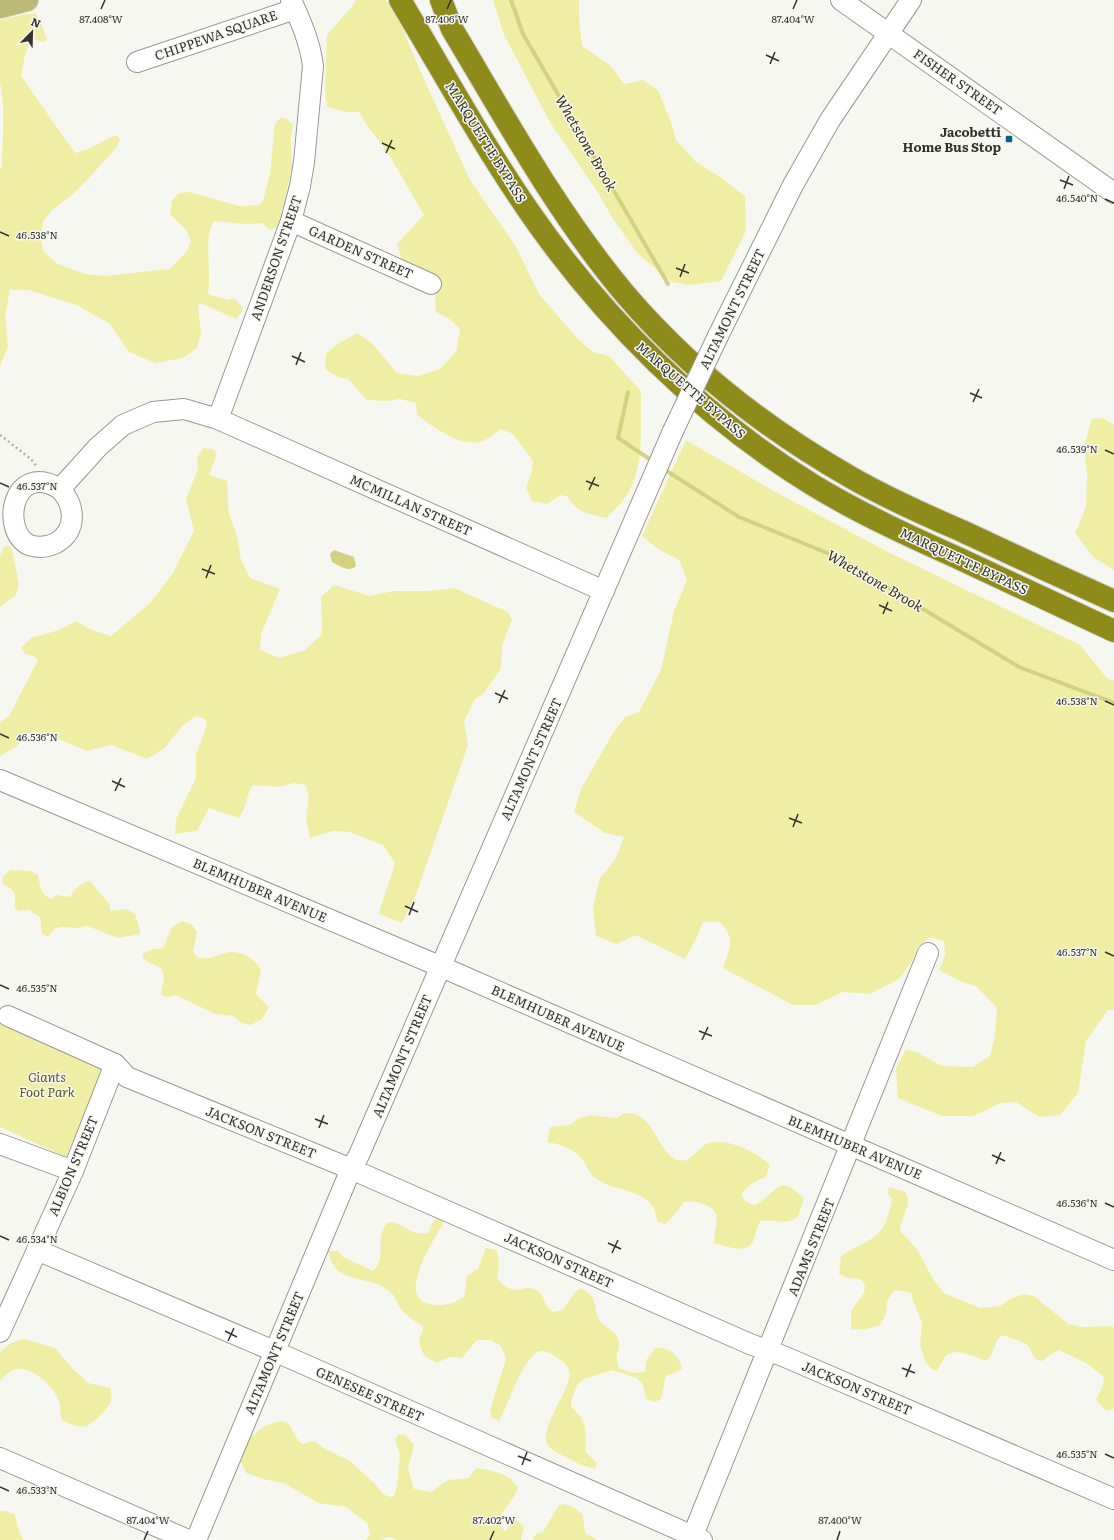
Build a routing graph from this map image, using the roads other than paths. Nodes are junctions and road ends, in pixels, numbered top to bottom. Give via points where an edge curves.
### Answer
1 (27, 0) edge
2 (400, 0) edge
3 (441, 0) edge
4 (841, 0) edge
5 (911, 0) edge
6 (293, 4) edge
7 (0, 7) edge
8 (888, 33) junction
9 (137, 62) dead end
10 (1114, 194) edge
11 (291, 221) junction
12 (431, 284) dead end
13 (218, 419) junction
14 (55, 486) road end
15 (604, 591) junction
16 (1114, 601) edge
17 (1114, 631) edge
18 (0, 780) edge
19 (928, 953) dead end
20 (440, 967) junction
21 (8, 1016) dead end
22 (115, 1064) junction
23 (0, 1144) edge
24 (852, 1146) junction
25 (351, 1169) junction
26 (73, 1171) junction
27 (37, 1250) junction
28 (1114, 1260) edge
29 (0, 1332) edge
30 (274, 1351) junction
31 (768, 1351) junction
32 (0, 1458) edge
33 (1114, 1499) edge
34 (695, 1539) edge
35 (188, 1540) edge
36 (196, 1540) edge

1 - 7 main road
2 - 17 highway, MARQUETTE BYPASS via 505,176 553,244 606,310 695,397 772,458 855,509
3 - 16 highway, MARQUETTE BYPASS via 452,29 572,225 625,293 671,343 752,412 793,442 853,479
4 - 8 street, FISHER STREET
5 - 8 street, ALTAMONT STREET
6 - 9 street, CHIPPEWA SQUARE
6 - 11 street, ANDERSON STREET via 306,33 313,66 304,162
8 - 10 street, FISHER STREET
8 - 15 street, ALTAMONT STREET, bridge via 830,120 793,185 673,431
11 - 12 street, GARDEN STREET
11 - 13 street, ANDERSON STREET
13 - 14 street, MCMILLAN STREET via 184,409 153,412 123,425
13 - 15 street, MCMILLAN STREET
15 - 20 street, ALTAMONT STREET
18 - 20 street, BLEMHUBER AVENUE
19 - 24 street, ADAMS STREET
20 - 24 street, BLEMHUBER AVENUE
20 - 25 street, ALTAMONT STREET
21 - 22 street, JACKSON STREET
22 - 25 street, JACKSON STREET via 127,1077
22 - 26 street, ALBION STREET
23 - 26 street
24 - 28 street, BLEMHUBER AVENUE
24 - 31 street, ADAMS STREET
25 - 30 street, ALTAMONT STREET
25 - 31 street, JACKSON STREET
26 - 27 street, ALBION STREET
27 - 29 street, ALBION STREET
27 - 30 street, GENESEE STREET
30 - 34 street, GENESEE STREET
30 - 36 street, ALTAMONT STREET
31 - 33 street, JACKSON STREET
31 - 34 street, ADAMS STREET
32 - 35 street

